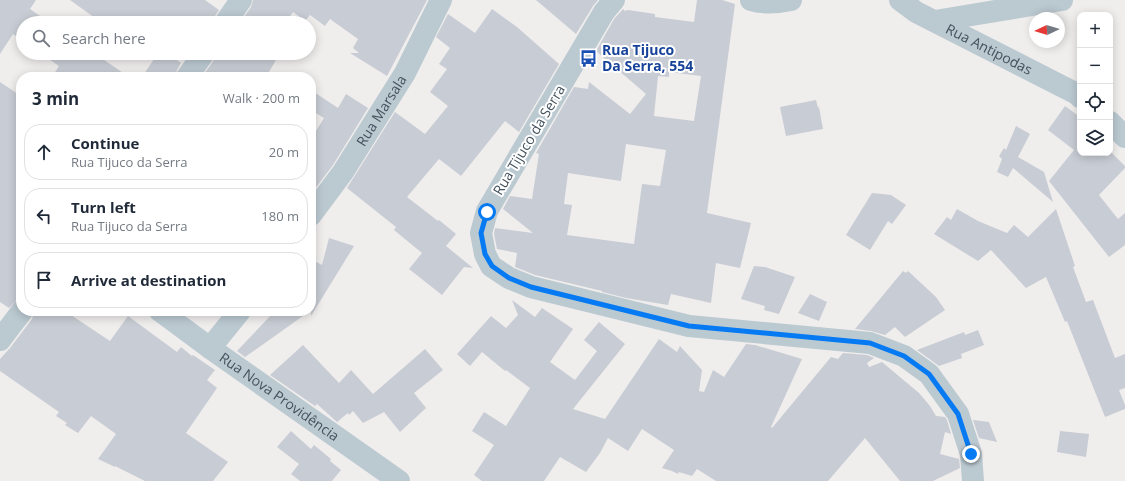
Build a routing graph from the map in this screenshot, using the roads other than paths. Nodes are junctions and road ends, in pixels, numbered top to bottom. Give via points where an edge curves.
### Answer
1 (241, 0) edge
2 (441, 0) edge
3 (614, 0) edge
4 (751, 0) edge
5 (791, 0) edge
6 (900, 0) edge
7 (1062, 0) edge
8 (230, 16) edge
9 (935, 21) junction
10 (199, 60) edge
11 (191, 72) edge
12 (1077, 94) edge
13 (1113, 125) edge
14 (1125, 137) edge
15 (316, 208) edge
16 (18, 316) edge
17 (167, 316) edge
18 (236, 316) edge
19 (0, 340) edge
20 (210, 348) junction
21 (399, 481) edge
22 (973, 481) edge

1 - 8 street
2 - 15 street, Rua Marsala via 405,73 343,172
3 - 22 street, Rua Tijuco da Serra via 604,12 487,212 481,233 485,254 492,266 509,278 531,287 689,326 870,343 904,356 929,374 958,414 971,454
4 - 5 street via 773,4
6 - 9 street, Rua Antipodas via 916,12
7 - 9 street
9 - 12 street, Rua Antipodas
10 - 11 street
13 - 14 street
16 - 19 street
17 - 20 street, Rua Nova Providência
18 - 20 street
20 - 21 street, Rua Nova Providência

